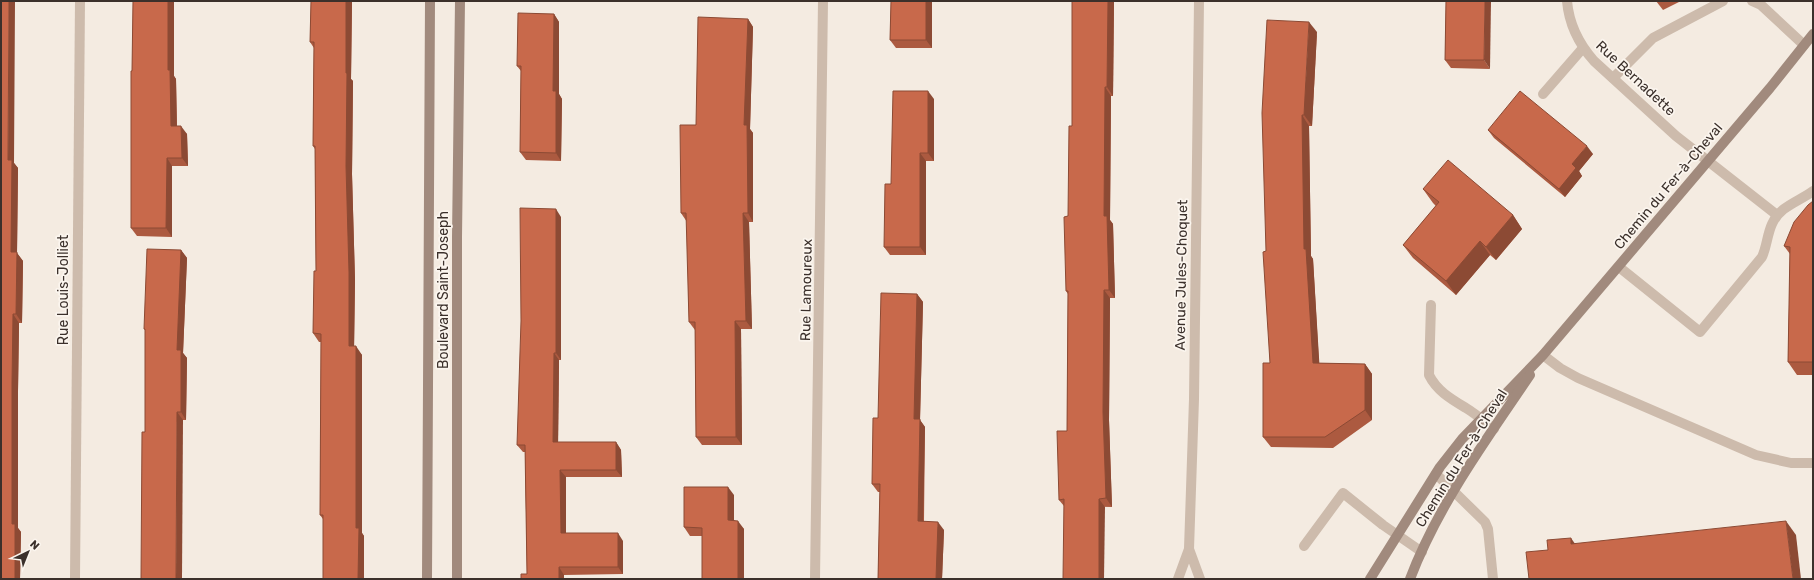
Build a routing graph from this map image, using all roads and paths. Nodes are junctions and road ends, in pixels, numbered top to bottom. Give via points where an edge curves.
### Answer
1 (80, 1) edge
2 (430, 1) edge
3 (460, 1) edge
4 (823, 1) edge
5 (1199, 1) edge
6 (1567, 1) edge
7 (1722, 1) edge
8 (1752, 1) edge
9 (1813, 34) edge
10 (1804, 45) junction
11 (1583, 48) junction
12 (1613, 78) junction
13 (1543, 94) dead end
14 (1708, 161) junction
15 (1813, 192) edge
16 (1777, 215) junction
17 (1619, 267) junction
18 (1431, 305) dead end
19 (1543, 355) junction
20 (1481, 418) junction
21 (1494, 429) junction
22 (1813, 463) edge
23 (1436, 474) junction
24 (1454, 491) junction
25 (1398, 536) junction
26 (1304, 546) dead end
27 (1189, 549) junction
28 (1422, 552) junction
29 (75, 579) edge
30 (427, 579) edge
31 (457, 579) edge
32 (815, 579) edge
33 (1178, 579) edge
34 (1200, 579) edge
35 (1370, 579) edge
36 (1410, 579) edge
37 (1493, 579) edge

1 - 29 street, Rue Louis-Jolliet
2 - 30 street, Boulevard Saint-Joseph
3 - 31 street, Boulevard Saint-Joseph
4 - 32 street, Rue Lamoureux
5 - 27 street, Avenue Jules-Choquet via 1194,399
6 - 11 street, Rue Bernadette via 1568,15
7 - 12 street via 1653,38
8 - 10 street via 1761,5
9 - 10 street, Chemin du Fer-à-Cheval
10 - 14 street, Chemin du Fer-à-Cheval
11 - 12 street, Rue Bernadette
11 - 13 street
12 - 14 street, Rue Bernadette
14 - 16 street, Rue Bernadette
14 - 17 street, Chemin du Fer-à-Cheval
15 - 16 street
16 - 17 street via 1762,257 1700,332
17 - 19 street, Chemin du Fer-à-Cheval
18 - 20 street via 1429,375 1433,383 1453,402
19 - 20 street, Chemin du Fer-à-Cheval
19 - 21 street, Chemin du Fer-à-Cheval
19 - 22 street via 1578,378 1756,455 1792,463
20 - 21 street
20 - 23 street, Chemin du Fer-à-Cheval
21 - 24 street, Chemin du Fer-à-Cheval
23 - 24 street
23 - 25 street, Chemin du Fer-à-Cheval
24 - 28 street, Chemin du Fer-à-Cheval
24 - 37 street via 1485,522
25 - 26 street via 1343,493
25 - 28 street
25 - 35 street, Chemin du Fer-à-Cheval
27 - 33 street, Avenue Jules-Choquet
27 - 34 street, Avenue Jules-Choquet
28 - 36 street, Chemin du Fer-à-Cheval

